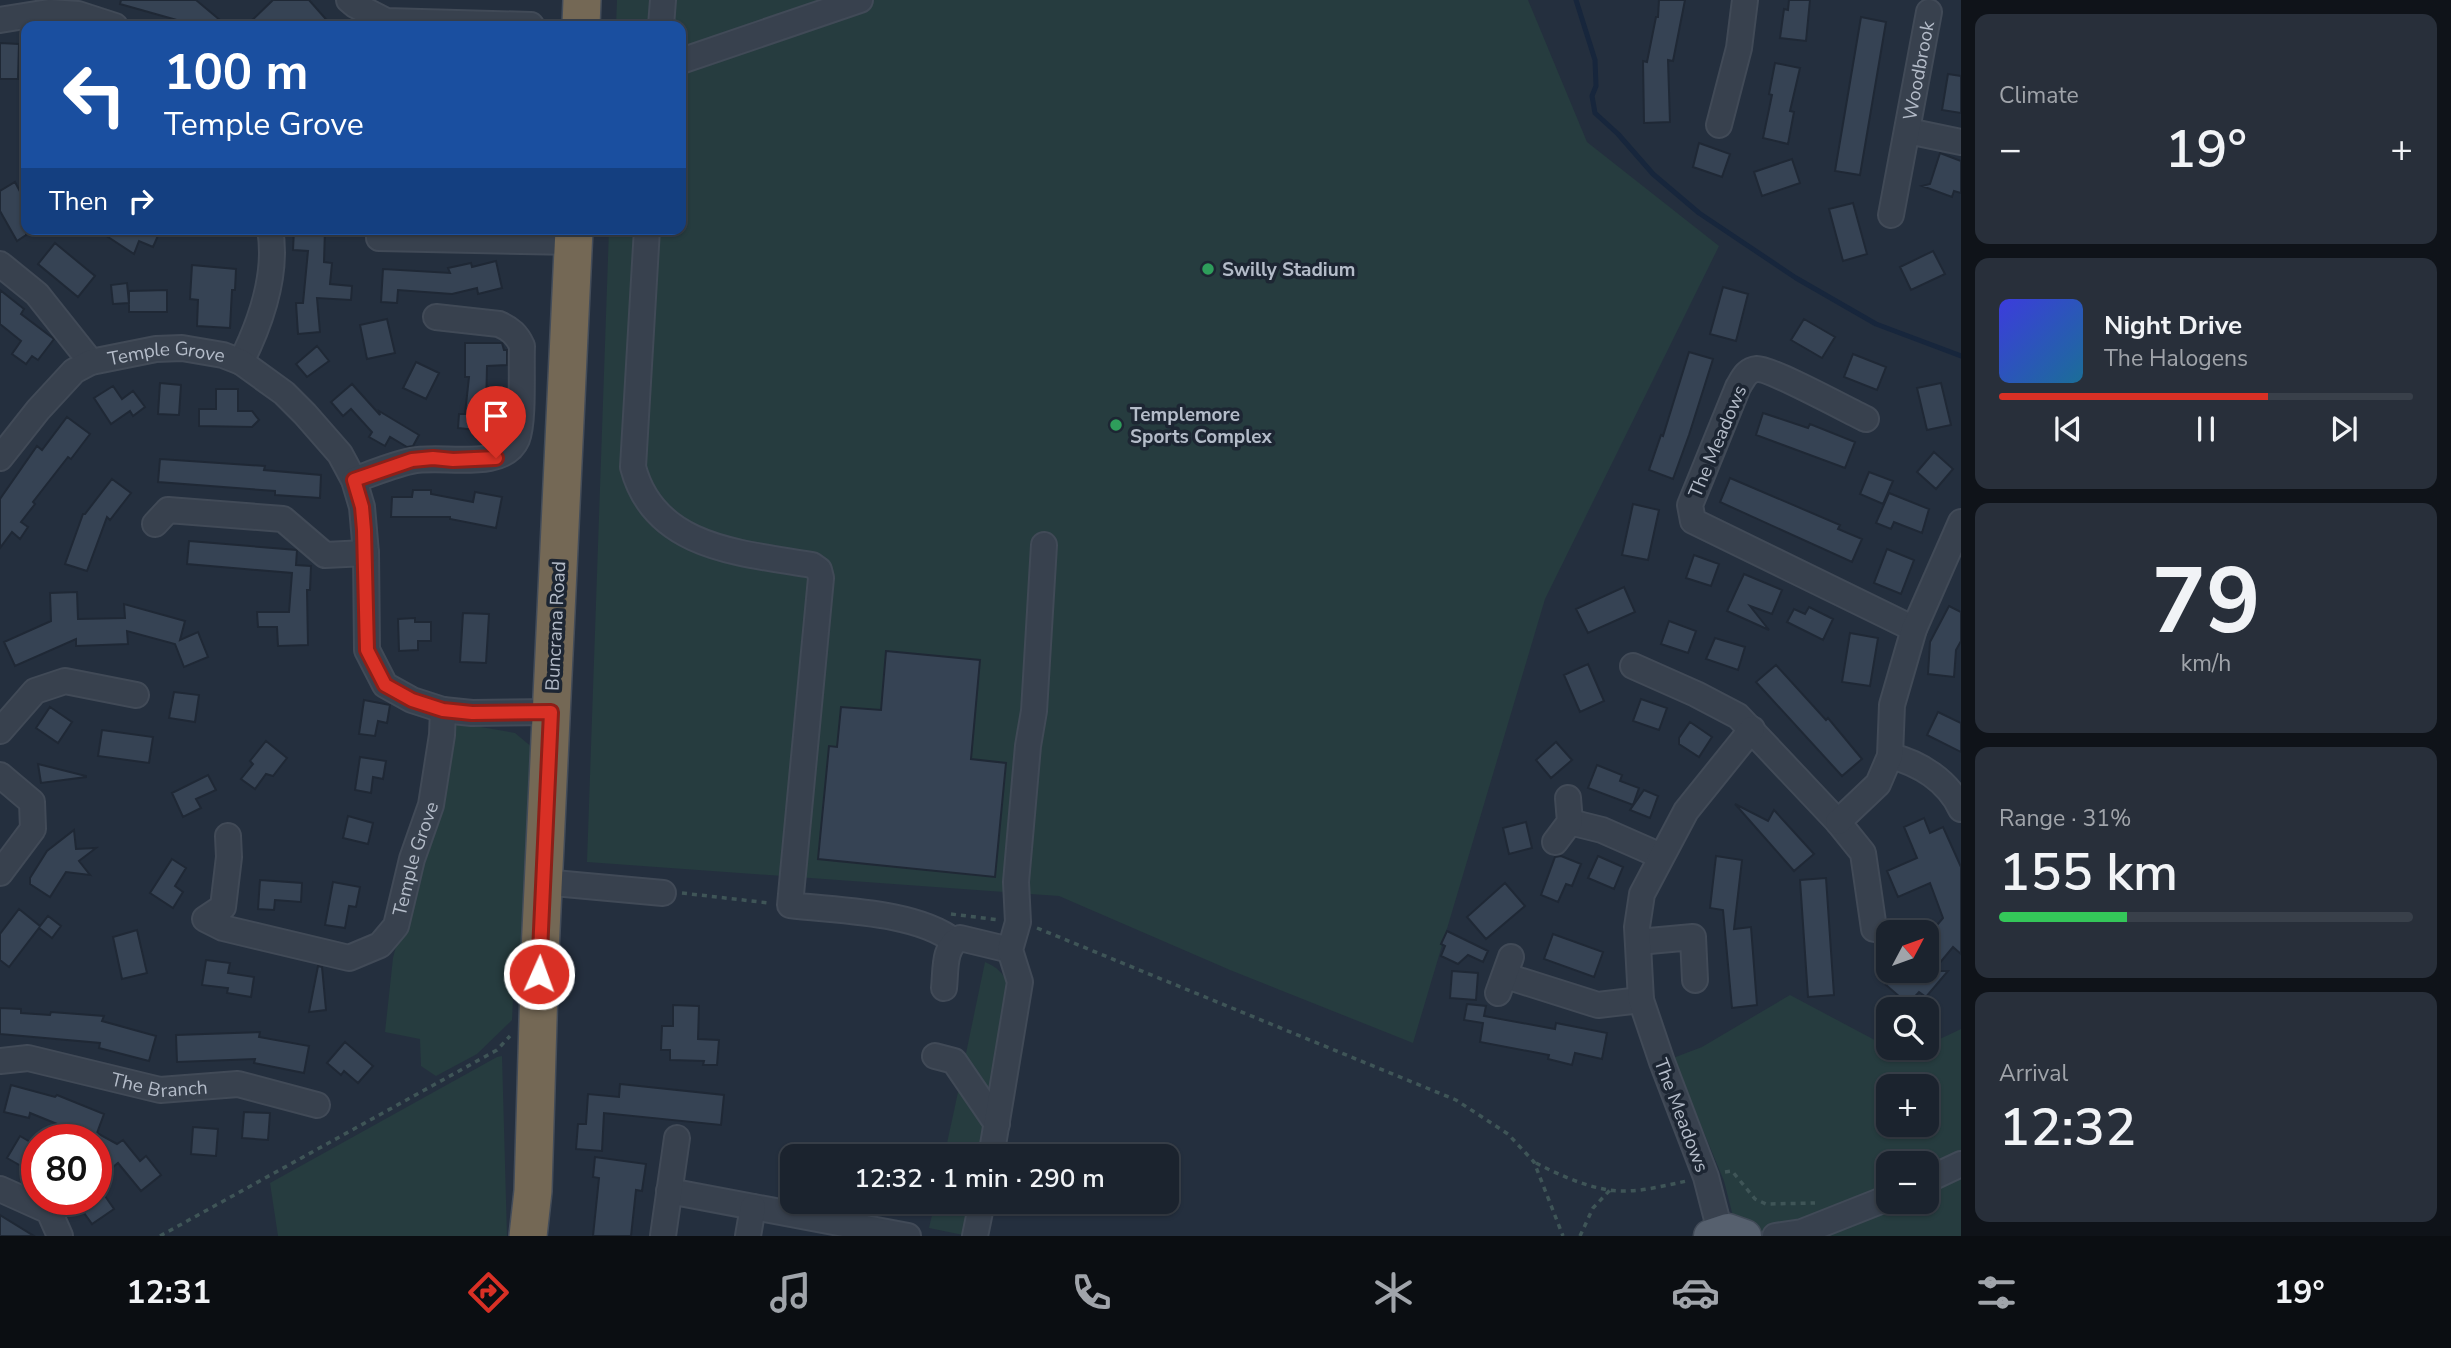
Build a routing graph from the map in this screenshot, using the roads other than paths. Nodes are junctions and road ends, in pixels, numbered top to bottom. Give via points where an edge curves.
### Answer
1 (349, 0) edge
2 (582, 0) edge
3 (663, 0) edge
4 (860, 0) edge
5 (1745, 0) edge
6 (49, 6) edge
7 (1929, 12) dead end
8 (0, 20) edge
9 (100, 21) edge
10 (386, 21) edge
11 (581, 21) edge
12 (661, 21) edge
13 (686, 59) edge
14 (1719, 125) dead end
15 (1908, 131) junction
16 (1961, 142) edge
17 (1891, 215) dead end
18 (271, 235) edge
19 (647, 235) edge
20 (574, 236) edge
21 (379, 238) dead end
22 (0, 264) edge
23 (436, 317) dead end
24 (91, 362) junction
25 (242, 362) junction
26 (1866, 419) dead end
27 (0, 458) edge
28 (354, 480) junction
29 (1961, 522) edge
30 (155, 524) dead end
31 (1044, 545) dead end
32 (366, 553) junction
33 (1914, 629) junction
34 (1633, 666) dead end
35 (136, 695) dead end
36 (443, 710) junction
37 (551, 712) junction
38 (1752, 729) junction
39 (0, 732) edge
40 (1890, 755) junction
41 (0, 775) edge
42 (1961, 809) edge
43 (1564, 821) dead end
44 (1838, 822) junction
45 (228, 836) dead end
46 (1661, 856) junction
47 (0, 873) edge
48 (543, 882) junction
49 (663, 893) road end
50 (1874, 929) dead end
51 (954, 941) junction
52 (1638, 942) junction
53 (1010, 950) junction
54 (1505, 975) dead end
55 (1695, 979) dead end
56 (944, 988) dead end
57 (1641, 1000) junction
58 (935, 1056) dead end
59 (0, 1062) edge
60 (317, 1105) dead end
61 (997, 1124) junction
62 (677, 1138) dead end
63 (993, 1144) edge
64 (1961, 1164) edge
65 (1939, 1174) edge
66 (0, 1189) edge
67 (533, 1191) junction
68 (669, 1191) junction
69 (1876, 1203) edge
70 (753, 1207) junction
71 (980, 1214) edge
72 (1725, 1234) edge
73 (1799, 1234) edge
74 (898, 1235) edge
75 (60, 1236) edge
76 (528, 1236) edge
77 (540, 1236) edge
78 (663, 1236) edge
79 (748, 1236) edge
80 (975, 1236) edge
81 (1775, 1236) edge

1 - 10 street
2 - 11 highway
3 - 12 street
4 - 13 street
5 - 14 street via 1739,48
6 - 8 street
6 - 9 street
7 - 15 street, Woodbrook
15 - 16 street, Woodbrook
15 - 17 street, Woodbrook
18 - 25 street, Temple Grove via 272,267 258,328
19 - 51 street via 633,467 637,482 658,514 696,540 718,549 812,565 821,578 790,905 911,920
20 - 21 street
20 - 37 highway, Buncrana Road
22 - 24 street, Temple Grove via 37,295
23 - 28 street via 499,324 519,338 520,428 515,443 496,458 412,460
24 - 25 street, Temple Grove via 182,348
24 - 27 street, Temple Grove via 74,372
25 - 28 street, Temple Grove via 305,414 340,454
26 - 33 street, The Meadows via 1775,374 1758,369 1747,373 1690,505 1691,513 1693,521
28 - 32 street, Temple Grove via 362,507
29 - 33 street
30 - 32 street via 168,510 284,519 325,555
31 - 53 street via 1034,711 1016,882 1018,922
32 - 36 street, Temple Grove via 367,650 385,685
33 - 40 street via 1892,705
34 - 38 street via 1738,716
35 - 39 street via 65,681 35,691
36 - 37 street, Temple Grove
36 - 45 street, Temple Grove via 431,805 396,926 380,945 349,958 223,928 205,919 223,907
37 - 48 highway, Buncrana Road
38 - 44 street
38 - 46 street, The Meadows via 1686,811
40 - 42 street via 1907,760 1943,783
40 - 44 street via 1878,784
41 - 47 street via 32,802 33,829
43 - 46 street via 1602,830
44 - 50 street via 1863,853
46 - 52 street, The Meadows via 1643,894
48 - 49 street
48 - 67 highway, Buncrana Road
51 - 53 street via 960,938
51 - 56 street
52 - 55 street via 1693,937
52 - 57 street, The Meadows
53 - 61 street via 1020,982
54 - 57 street via 1598,1005
57 - 72 street, The Meadows
58 - 61 street via 954,1061
59 - 60 street, The Branch via 28,1058 160,1090 238,1084
61 - 63 street
62 - 68 street
64 - 65 street
66 - 75 street via 49,1212
67 - 76 highway, Buncrana Road
67 - 77 highway, Buncrana Road
68 - 70 street
68 - 78 street
69 - 73 street
70 - 74 street
70 - 79 street
71 - 80 street
73 - 81 street

